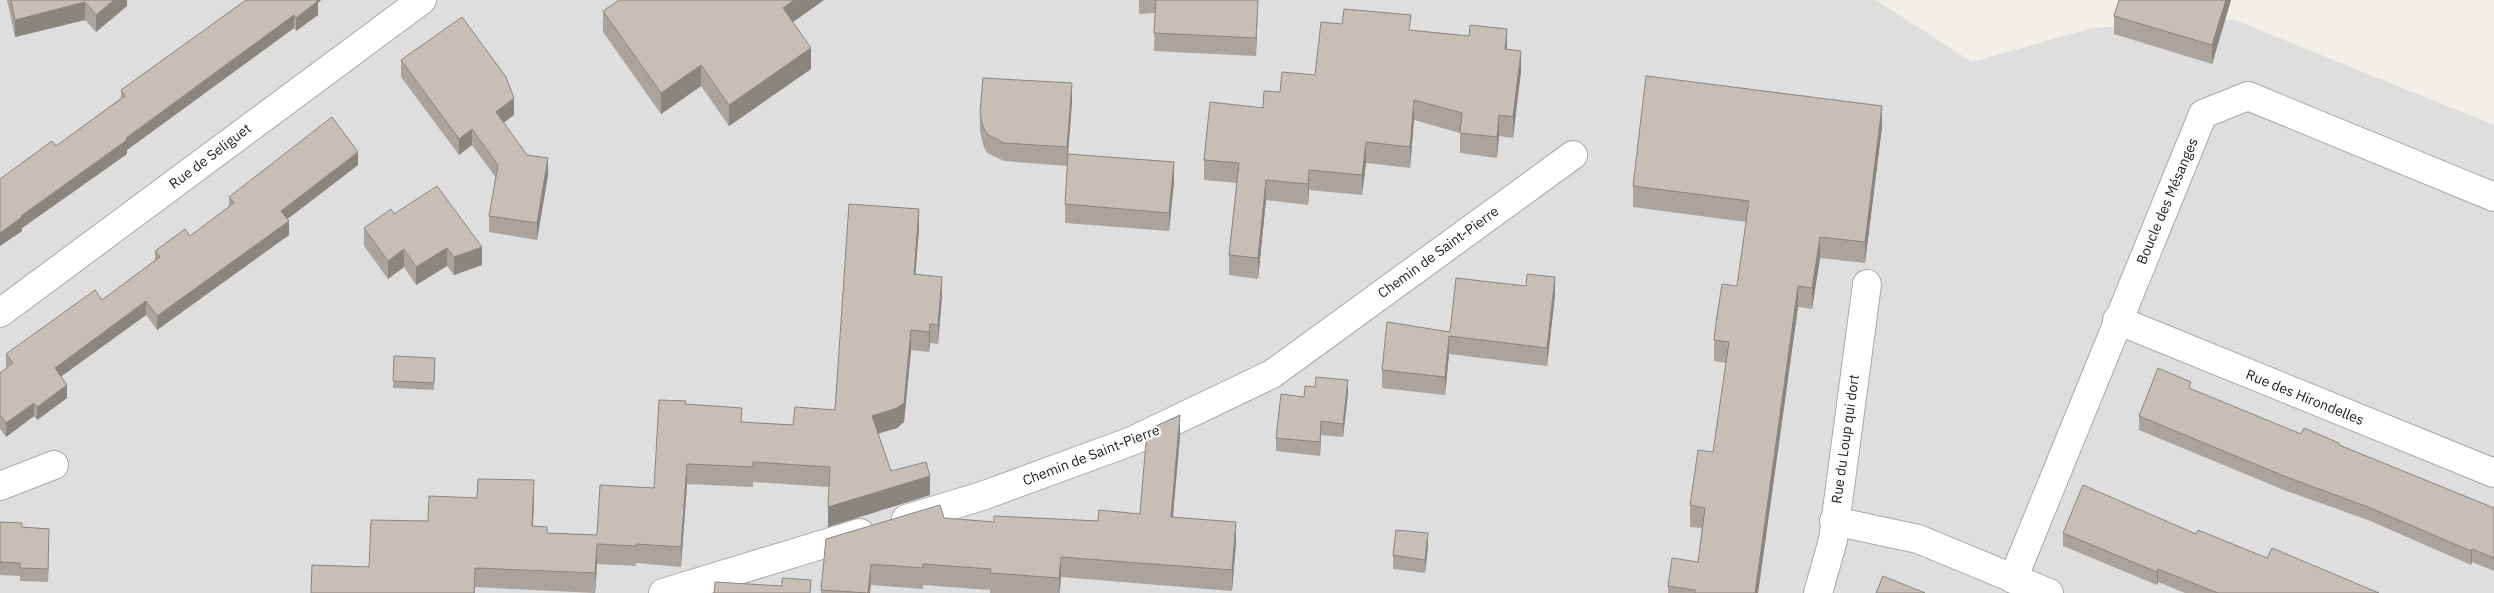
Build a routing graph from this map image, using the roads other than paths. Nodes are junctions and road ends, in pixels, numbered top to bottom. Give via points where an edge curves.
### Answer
1 (422, 0) edge
2 (1573, 155) dead end
3 (2494, 197) edge
4 (1867, 284) dead end
5 (0, 313) edge
6 (2117, 320) junction
7 (54, 465) dead end
8 (2494, 473) edge
9 (0, 486) edge
10 (1834, 521) junction
11 (2013, 579) junction
12 (663, 593) edge
13 (1818, 593) edge
14 (2048, 593) edge

1 - 5 street, Rue de Seliguet
2 - 12 street, Chemin de Saint-Pierre via 1272,374 1208,406 1132,442 982,496
3 - 6 street, Boucle des Mésanges via 2248,96 2203,114
4 - 10 street, Rue du Loup qui dort
6 - 8 street, Rue des Hirondelles
6 - 11 street, Boucle des Mésanges
7 - 9 street
10 - 11 street via 1918,539
10 - 13 street, Rue du Loup qui dort via 1833,540
11 - 14 street

